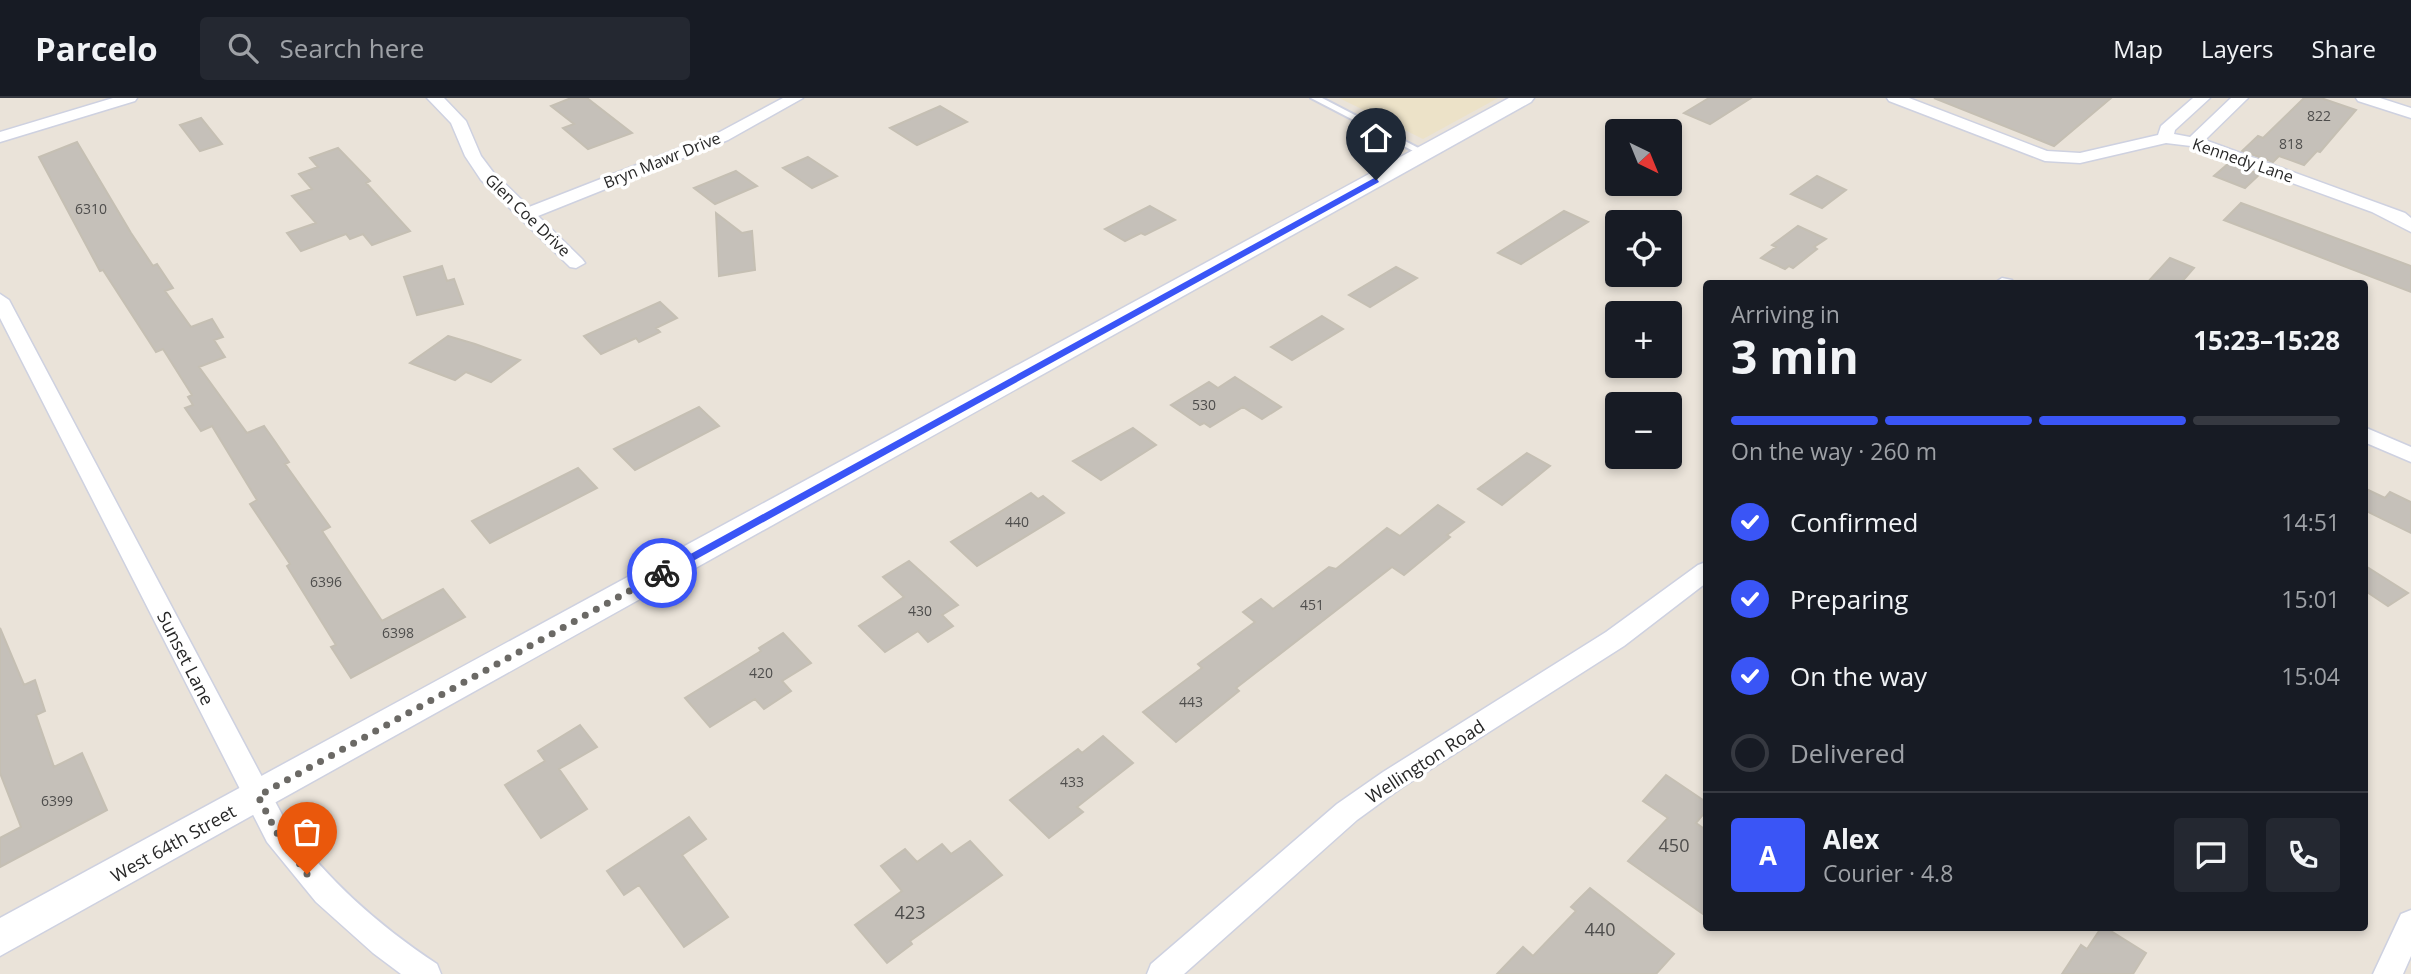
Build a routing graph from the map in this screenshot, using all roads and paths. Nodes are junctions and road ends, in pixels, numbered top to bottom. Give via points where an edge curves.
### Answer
1 (130, 98) edge
2 (435, 98) edge
3 (795, 98) edge
4 (1315, 98) edge
5 (1524, 98) edge
6 (2202, 98) edge
7 (2240, 98) edge
8 (2364, 98) edge
9 (1907, 100) edge
10 (2411, 113) edge
11 (0, 137) edge
12 (2165, 138) junction
13 (2194, 142) junction
14 (1424, 153) junction
15 (526, 214) junction
16 (2411, 227) edge
17 (576, 263) dead end
18 (0, 300) edge
19 (2368, 436) edge
20 (2411, 455) edge
21 (1703, 573) edge
22 (258, 796) junction
23 (2411, 923) edge
24 (0, 939) edge
25 (426, 974) edge
26 (1162, 974) edge
27 (2388, 974) edge

1 - 11 street
2 - 15 street, Glen Coe Drive via 458,121 480,168
3 - 15 street, Bryn Mawr Drive via 722,137
4 - 14 lane
5 - 14 street, West 64th Street
6 - 12 street via 2167,129
7 - 13 street
8 - 10 street
9 - 12 street, Kennedy Lane via 2045,156 2064,159
12 - 13 street, Kennedy Lane
13 - 16 street, Kennedy Lane via 2378,208
14 - 22 street, West 64th Street
15 - 17 street, Glen Coe Drive
18 - 22 street, Sunset Lane
19 - 20 street
21 - 26 street, Wellington Road via 1615,639 1347,812
22 - 24 street, West 64th Street
22 - 25 street, Sunset Lane via 296,861 326,897
23 - 27 street

